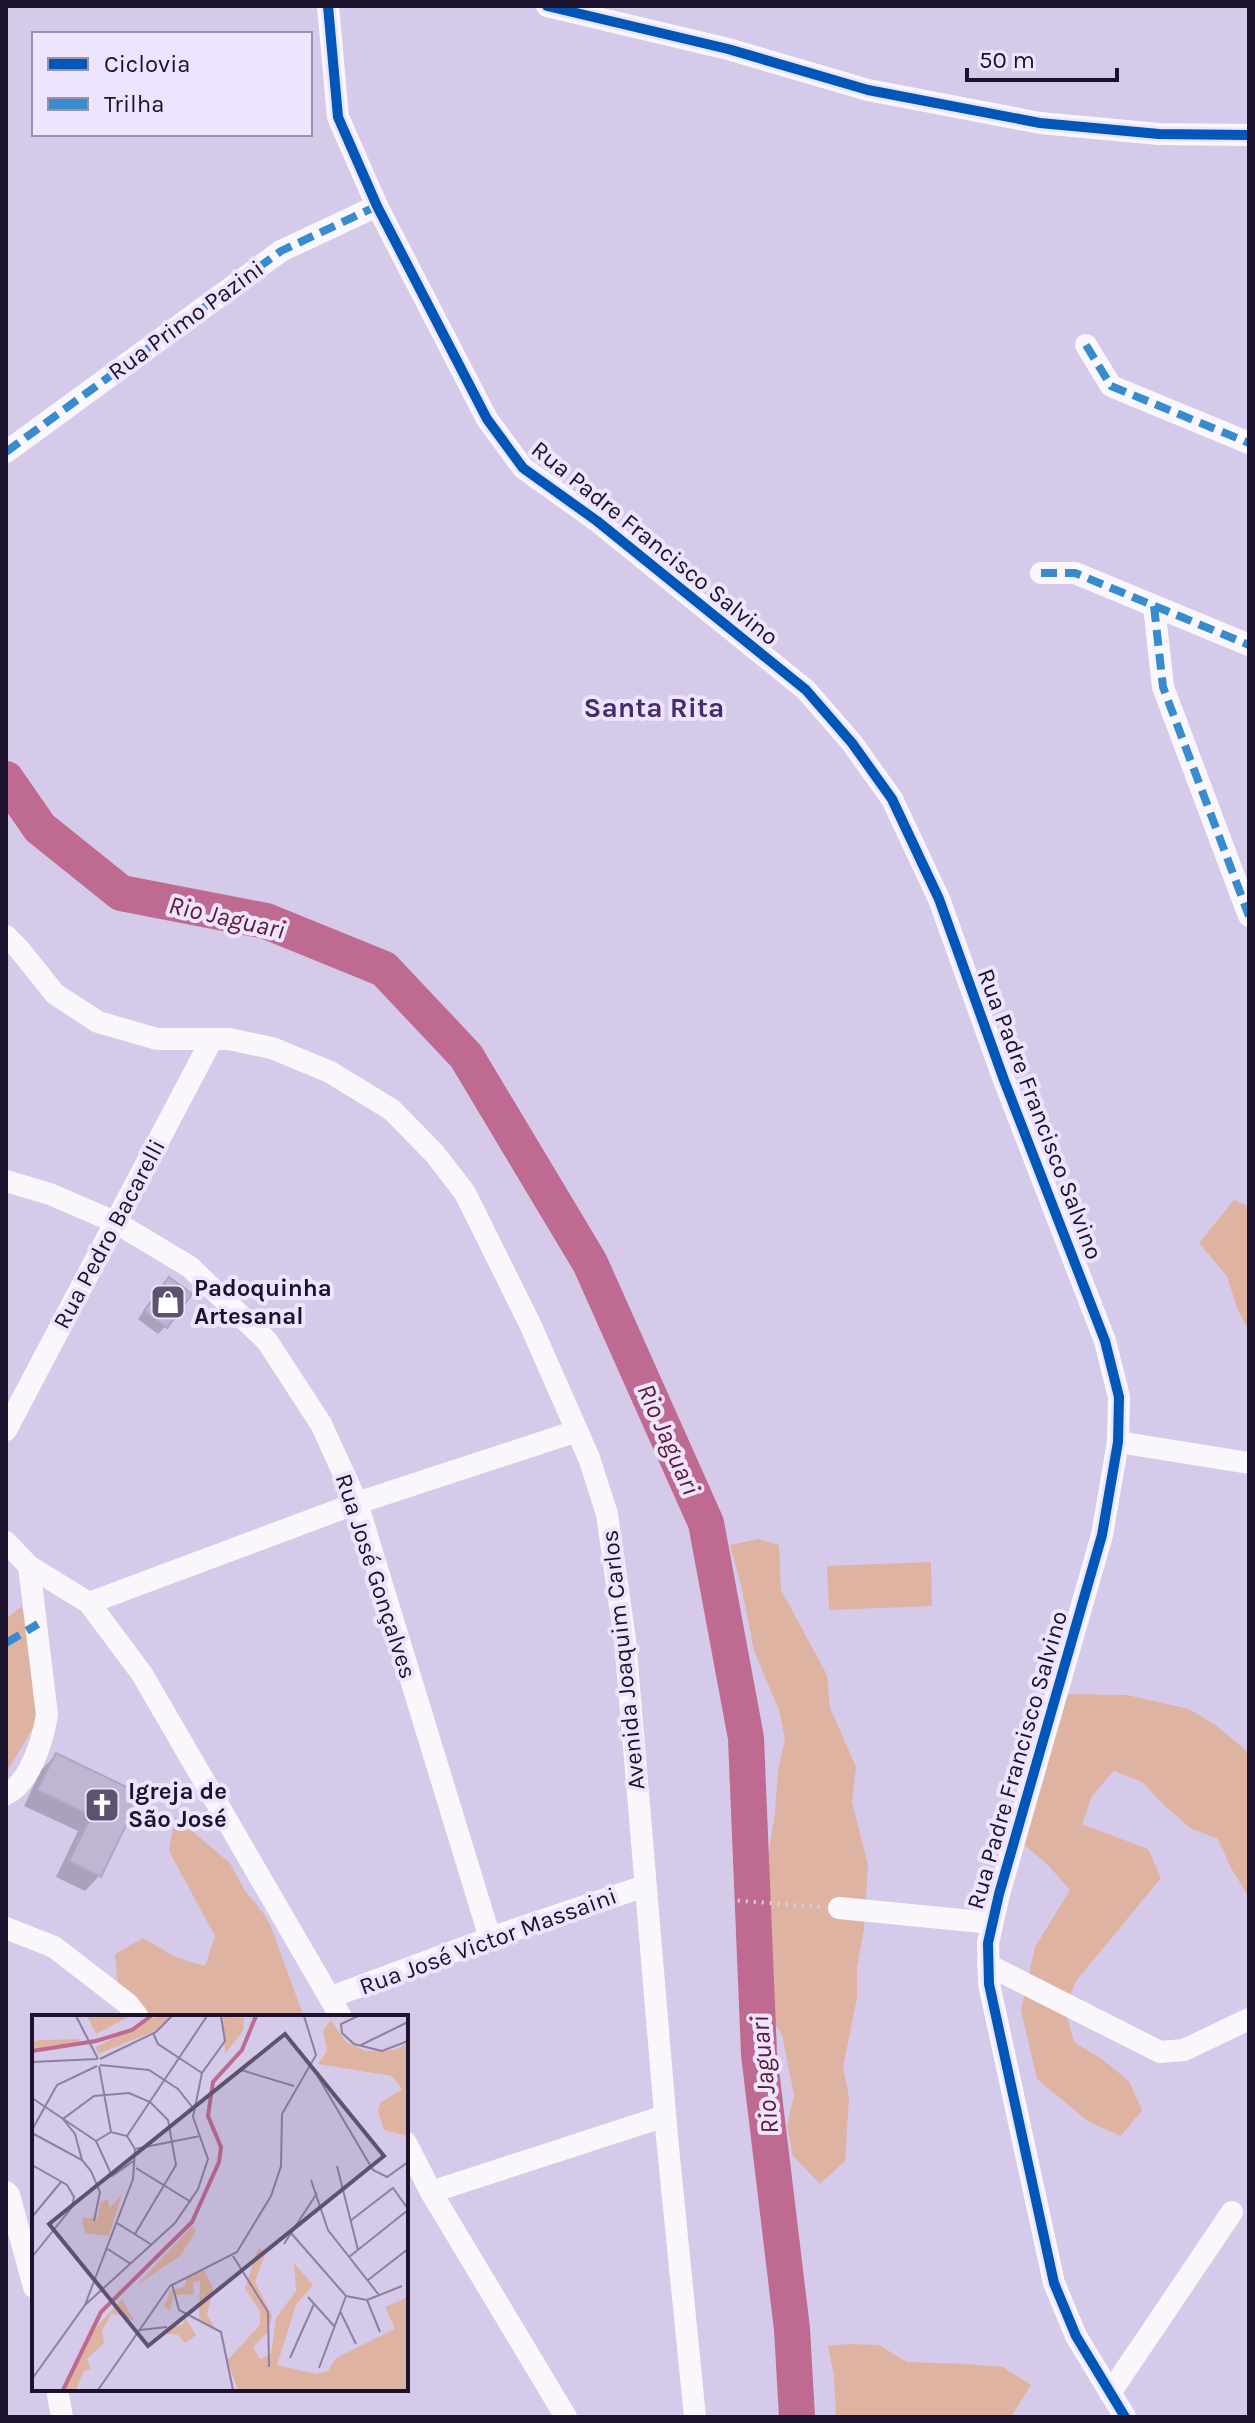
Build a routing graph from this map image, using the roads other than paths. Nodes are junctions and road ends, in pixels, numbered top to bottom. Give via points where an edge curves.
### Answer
1 (328, 6) edge
2 (547, 6) edge
3 (1249, 135) edge
4 (377, 206) junction
5 (1086, 345) dead end
6 (1249, 443) edge
7 (6, 452) edge
8 (1041, 573) dead end
9 (1154, 606) junction
10 (1249, 645) edge
11 (1249, 916) edge
12 (10, 945) edge
13 (212, 1039) junction
14 (6, 1181) edge
15 (115, 1222) junction
16 (6, 1430) edge
17 (577, 1431) junction
18 (1118, 1442) junction
19 (1249, 1463) edge
20 (357, 1503) junction
21 (6, 1542) edge
22 (29, 1566) junction
23 (89, 1603) junction
24 (6, 1794) edge
25 (645, 1890) junction
26 (839, 1908) road end
27 (992, 1923) junction
28 (6, 1928) edge
29 (490, 1938) junction
30 (988, 1965) junction
31 (336, 2007) edge
32 (136, 2015) edge
33 (1249, 2019) edge
34 (665, 2116) junction
35 (408, 2147) edge
36 (6, 2192) edge
37 (431, 2192) junction
38 (1232, 2212) dead end
39 (32, 2280) edge
40 (57, 2391) edge
41 (1110, 2393) junction
42 (62, 2417) edge
43 (566, 2417) edge
44 (695, 2417) edge
45 (1125, 2417) edge

1 - 4 street, Rua Padre Francisco Salvino via 338,117
2 - 3 street via 728,49 868,90 1040,123 1159,134
4 - 7 street, Rua Primo Pazini via 281,251
4 - 18 street, Rua Padre Francisco Salvino via 487,419 523,468 806,690 892,799 939,899 1105,1341 1119,1397
5 - 6 street via 1111,386
8 - 9 street via 1075,573
9 - 10 street
9 - 11 street via 1163,687
12 - 13 street, Avenida Joaquim Carlos via 55,994 98,1022 157,1039
13 - 15 street, Rua Pedro Bacarelli
13 - 17 street, Avenida Joaquim Carlos via 272,1048 330,1072 392,1110 435,1154 465,1193
14 - 15 street, Rua José Gonçalves
15 - 16 street, Rua Pedro Bacarelli
15 - 20 street, Rua José Gonçalves via 190,1267 267,1341 321,1424
17 - 20 street
17 - 25 street, Avenida Joaquim Carlos via 607,1514 625,1640
18 - 19 street
18 - 27 street, Rua Padre Francisco Salvino via 1102,1535
20 - 23 street
20 - 29 street, Rua José Gonçalves
21 - 22 street
22 - 23 street
22 - 24 street via 47,1715 27,1773
23 - 31 street via 142,1674
25 - 29 street, Rua José Victor Massaini
25 - 34 street, Avenida Joaquim Carlos
26 - 27 street
27 - 30 street, Rua Padre Francisco Salvino
28 - 32 street via 54,1947
29 - 31 street, Rua José Victor Massaini
30 - 33 street via 1160,2052 1184,2050
30 - 41 street, Rua Padre Francisco Salvino via 1054,2283 1076,2336
34 - 37 street
34 - 44 street, Avenida Joaquim Carlos
35 - 37 street
36 - 39 street
37 - 43 street
38 - 41 street
40 - 42 street
41 - 45 street, Rua Padre Francisco Salvino

